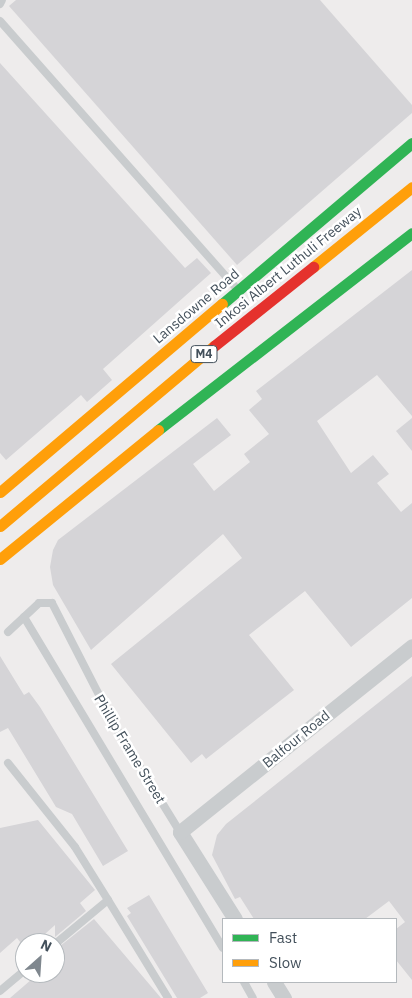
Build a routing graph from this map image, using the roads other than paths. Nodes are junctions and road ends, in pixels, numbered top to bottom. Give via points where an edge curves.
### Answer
1 (2, 0) edge
2 (0, 4) edge
3 (0, 21) edge
4 (412, 143) edge
5 (412, 186) edge
6 (412, 233) edge
7 (239, 290) junction
8 (0, 492) edge
9 (0, 526) edge
10 (0, 559) edge
11 (24, 617) junction
12 (8, 632) dead end
13 (412, 646) edge
14 (8, 763) dead end
15 (180, 832) junction
16 (108, 900) junction
17 (233, 918) edge
18 (65, 936) edge
19 (222, 946) edge
20 (15, 978) edge
21 (245, 983) edge
22 (275, 983) edge
23 (0, 991) edge
24 (168, 998) edge
25 (253, 998) edge
26 (284, 998) edge

1 - 2 lane
3 - 7 lane
4 - 7 main road, Lansdowne Road
5 - 9 main road, Inkosi Albert Luthuli Freeway / M4 via 165,385
6 - 10 main road, M4 via 215,383
7 - 8 main road, Lansdowne Road
11 - 12 lane
11 - 15 lane, Phillip Frame Street via 44,601 53,606 60,626 116,728
11 - 19 lane
13 - 15 street, Balfour Road
14 - 16 lane via 75,847
15 - 17 street, Phillip Frame Street
16 - 18 lane
16 - 24 lane
20 - 23 lane
21 - 25 lane
22 - 26 street

